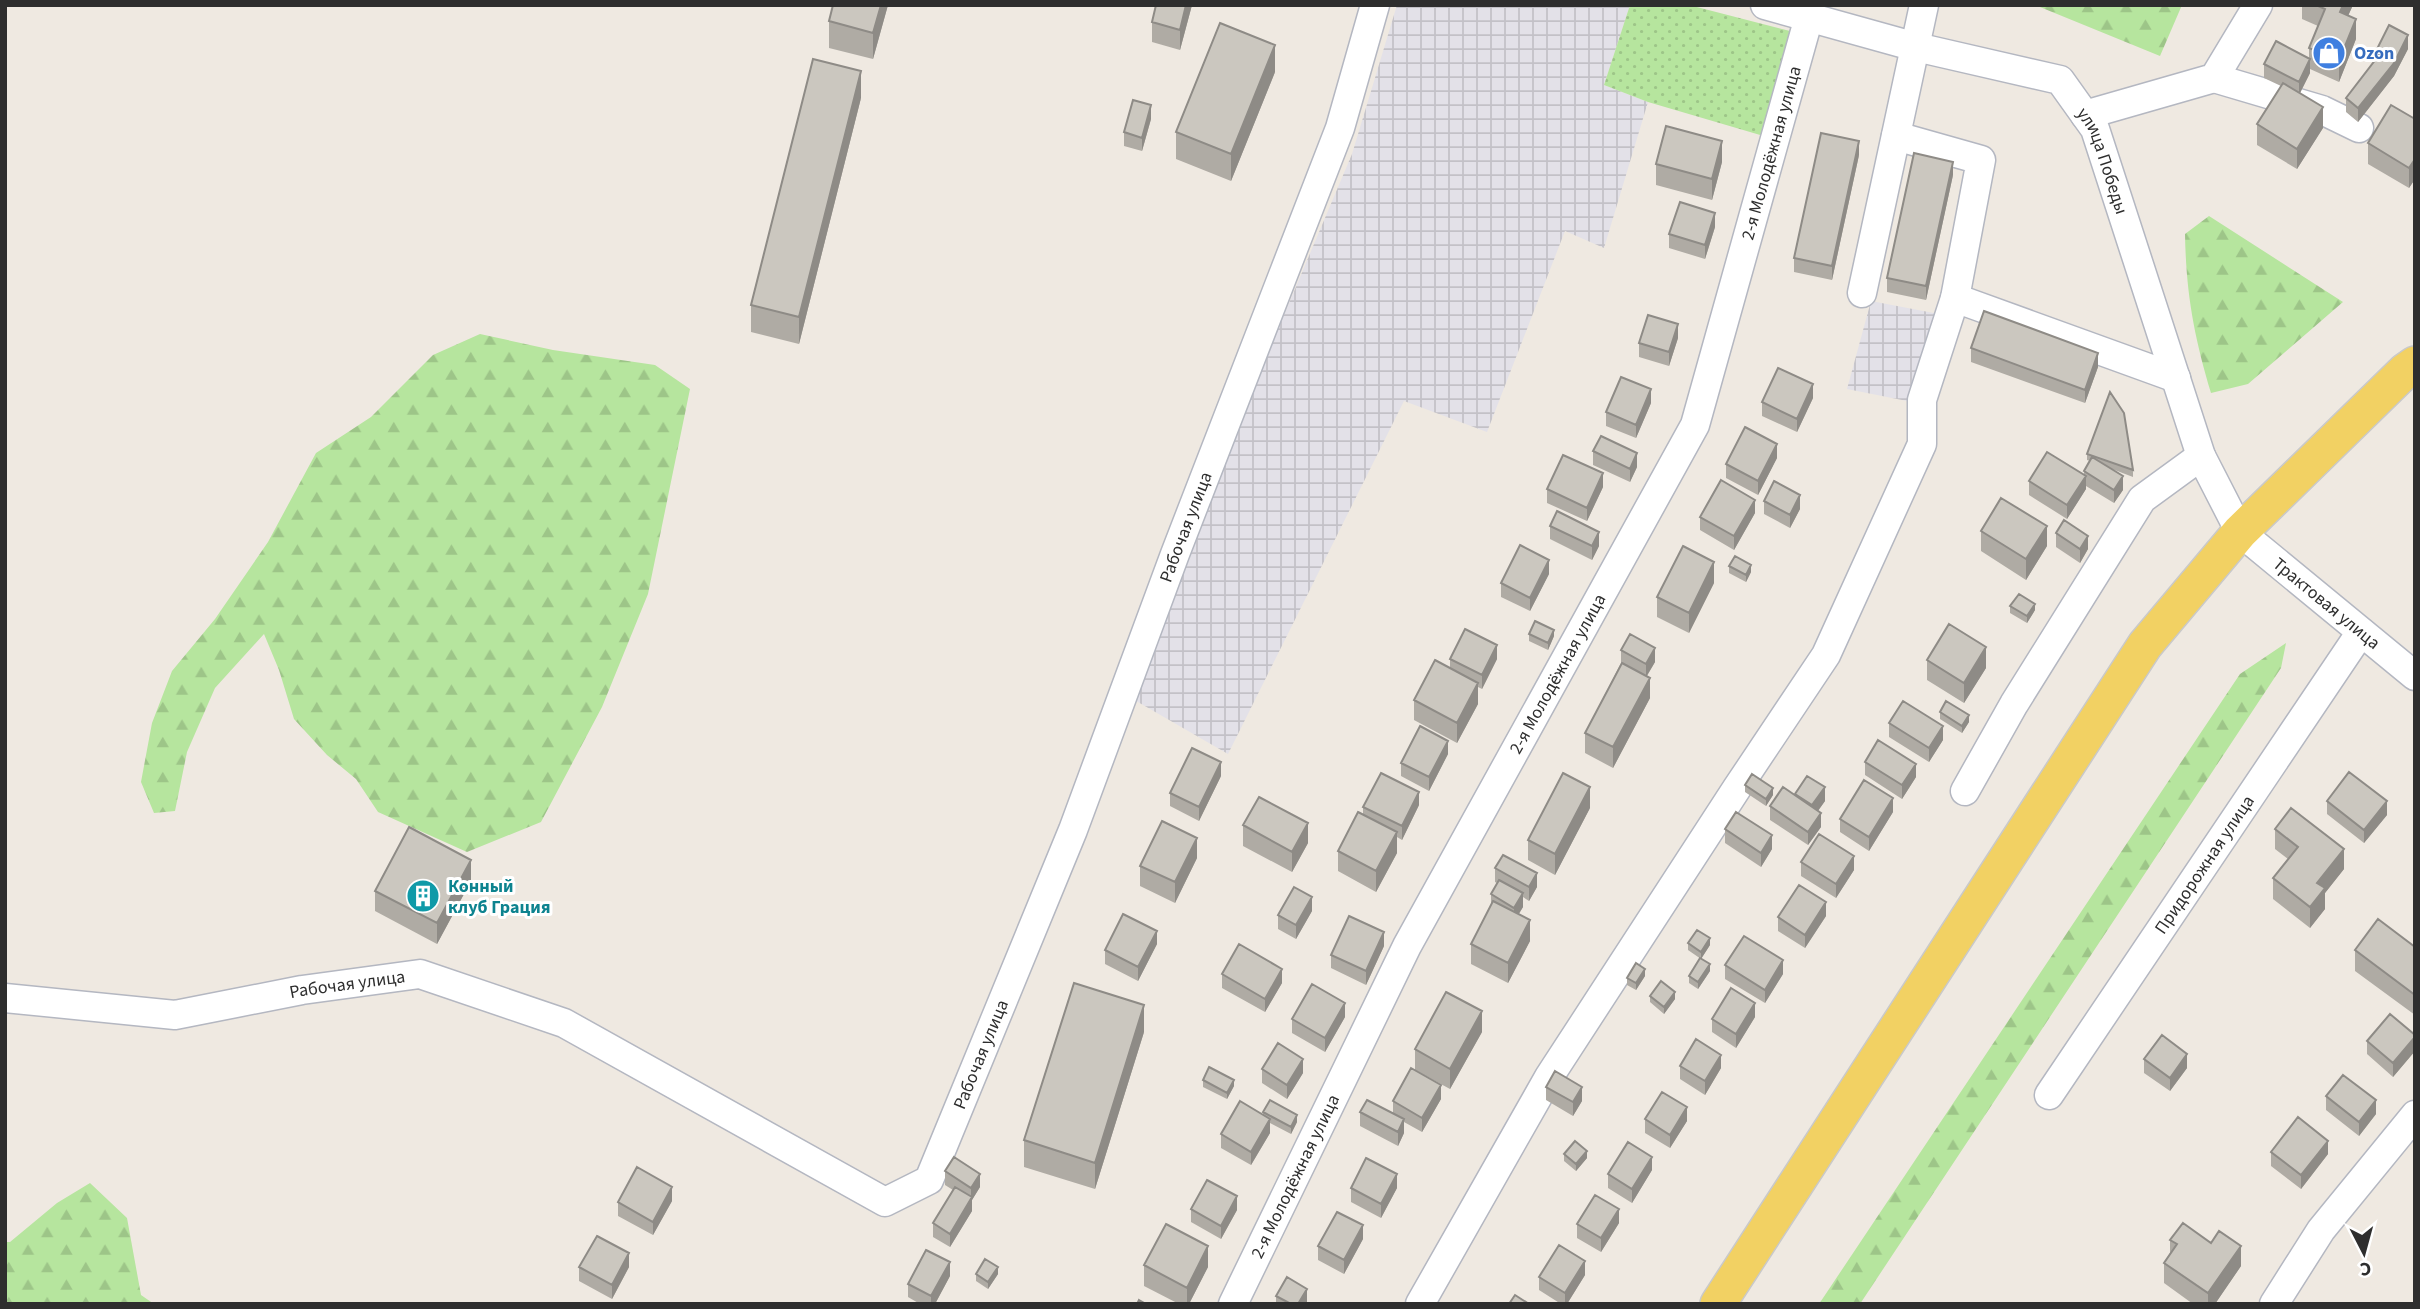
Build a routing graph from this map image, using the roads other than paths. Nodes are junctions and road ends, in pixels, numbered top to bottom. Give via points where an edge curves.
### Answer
1 (1375, 5) edge
2 (1765, 5) edge
3 (1924, 5) edge
4 (2258, 5) edge
5 (1809, 17) junction
6 (1916, 47) junction
7 (2214, 78) junction
8 (2085, 115) junction
9 (2359, 128) dead end
10 (1896, 136) junction
11 (1862, 293) dead end
12 (1955, 298) junction
13 (2415, 364) edge
14 (2176, 378) junction
15 (2201, 456) junction
16 (2240, 532) junction
17 (2361, 632) junction
18 (2415, 676) edge
19 (1965, 791) dead end
20 (5, 998) edge
21 (2049, 1095) dead end
22 (2415, 1115) edge
23 (1233, 1304) edge
24 (1420, 1304) edge
25 (1718, 1304) edge
26 (2274, 1304) edge

1 - 20 street, Рабочая улица via 1340,128 1063,856 929,1180 885,1202 564,1023 420,974 302,990 175,1015
2 - 5 street, улица Победы
3 - 6 street
4 - 7 street
5 - 6 street, улица Победы
5 - 23 street, 2-я Молодёжная улица via 1695,425 1407,946
6 - 8 street, улица Победы via 2060,80
6 - 10 street
7 - 8 street
7 - 9 street via 2322,110
8 - 14 street, улица Победы via 2095,129
10 - 11 street
10 - 12 street via 1981,160
12 - 14 street
12 - 24 street via 1922,400 1922,444 1826,655 1549,1077
13 - 16 main road
14 - 15 street, улица Победы
15 - 16 street, улица Победы
15 - 19 street via 2141,499
16 - 17 street, Трактовая улица
16 - 25 main road via 2145,645
17 - 18 street, Трактовая улица
17 - 21 street, Придорожная улица
22 - 26 street via 2321,1230

